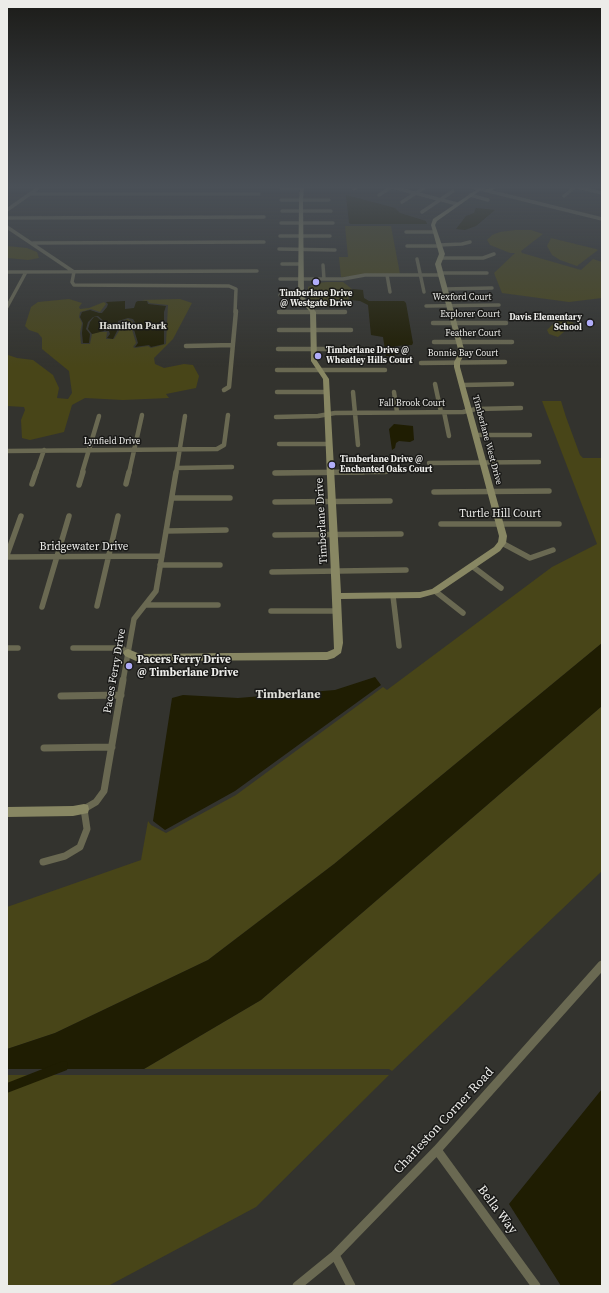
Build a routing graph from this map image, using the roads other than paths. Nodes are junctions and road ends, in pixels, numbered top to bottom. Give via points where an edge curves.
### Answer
1 (38, 246) edge
2 (301, 246) edge
3 (439, 246) edge
4 (279, 249) dead end
5 (301, 250) junction
6 (334, 250) dead end
7 (494, 254) dead end
8 (441, 258) junction
9 (417, 259) dead end
10 (282, 264) dead end
11 (302, 264) junction
12 (323, 265) dead end
13 (258, 271) dead end
14 (7, 272) edge
15 (26, 272) junction
16 (74, 272) junction
17 (487, 273) dead end
18 (441, 274) junction
19 (387, 275) junction
20 (420, 275) junction
21 (280, 279) dead end
22 (301, 279) junction
23 (324, 279) junction
24 (492, 288) dead end
25 (445, 289) junction
26 (390, 292) dead end
27 (424, 292) dead end
28 (280, 295) dead end
29 (301, 295) junction
30 (499, 305) dead end
31 (426, 306) dead end
32 (449, 306) junction
33 (7, 307) edge
34 (279, 312) dead end
35 (313, 312) junction
36 (345, 312) dead end
37 (433, 323) dead end
38 (454, 323) junction
39 (506, 323) dead end
40 (279, 330) dead end
41 (313, 330) junction
42 (351, 330) dead end
43 (434, 342) dead end
44 (459, 342) junction
45 (512, 342) dead end
46 (233, 345) junction
47 (186, 346) dead end
48 (313, 349) junction
49 (360, 349) dead end
50 (278, 350) dead end
51 (421, 362) dead end
52 (457, 362) junction
53 (505, 362) dead end
54 (277, 370) dead end
55 (320, 370) junction
56 (385, 370) dead end
57 (435, 384) dead end
58 (512, 384) dead end
59 (463, 385) junction
60 (224, 390) dead end
61 (277, 392) dead end
62 (327, 392) junction
63 (353, 392) dead end
64 (394, 392) dead end
65 (521, 408) dead end
66 (469, 410) junction
67 (397, 412) junction
68 (443, 412) junction
69 (354, 413) junction
70 (142, 415) dead end
71 (228, 415) dead end
72 (328, 415) junction
73 (99, 416) dead end
74 (186, 416) dead end
75 (276, 417) dead end
76 (476, 435) junction
77 (530, 435) dead end
78 (449, 436) dead end
79 (279, 444) dead end
80 (330, 444) junction
81 (358, 445) dead end
82 (180, 449) junction
83 (44, 450) junction
84 (89, 450) junction
85 (134, 450) junction
86 (7, 451) edge
87 (428, 462) dead end
88 (483, 462) junction
89 (539, 462) dead end
90 (177, 468) junction
91 (232, 468) dead end
92 (275, 472) dead end
93 (331, 472) junction
94 (386, 472) dead end
95 (32, 484) dead end
96 (126, 484) dead end
97 (79, 485) dead end
98 (434, 492) dead end
99 (492, 492) junction
100 (548, 492) dead end
101 (172, 498) junction
102 (230, 498) dead end
103 (275, 502) dead end
104 (333, 502) junction
105 (390, 502) dead end
106 (21, 516) dead end
107 (69, 516) dead end
108 (118, 516) dead end
109 (441, 524) dead end
110 (500, 524) junction
111 (559, 524) dead end
112 (226, 530) dead end
113 (166, 531) junction
114 (401, 534) dead end
115 (275, 535) dead end
116 (334, 535) junction
117 (502, 543) junction
118 (553, 550) dead end
119 (7, 556) edge
120 (109, 556) junction
121 (162, 556) junction
122 (57, 557) junction
123 (160, 565) junction
124 (220, 565) dead end
125 (472, 566) junction
126 (406, 570) dead end
127 (336, 571) junction
128 (272, 572) dead end
129 (501, 588) dead end
130 (435, 591) junction
131 (337, 596) junction
132 (393, 596) junction
133 (145, 605) junction
134 (218, 605) dead end
135 (97, 606) dead end
136 (42, 607) dead end
137 (271, 611) dead end
138 (338, 611) junction
139 (463, 613) dead end
140 (399, 646) dead end
141 (7, 648) edge
142 (18, 648) dead end
143 (73, 648) dead end
144 (128, 653) junction
145 (61, 696) dead end
146 (121, 696) junction
147 (112, 747) junction
148 (44, 748) dead end
149 (84, 809) junction
150 (7, 812) edge
151 (43, 862) dead end
152 (602, 965) edge
153 (437, 1150) junction
154 (335, 1255) junction
155 (297, 1286) edge
156 (351, 1286) edge
157 (536, 1286) edge

1 - 16 street
2 - 5 street
3 - 8 street, Timberlane West Drive
4 - 5 street
5 - 6 street
5 - 11 street
7 - 8 street via 483,258
8 - 18 street, Timberlane West Drive via 438,264
9 - 20 street
10 - 11 street
11 - 22 street
12 - 23 street
13 - 16 street
14 - 15 street
15 - 16 street
15 - 33 street
16 - 46 street via 72,282 79,286 229,286 236,289
17 - 18 street
18 - 20 street
18 - 25 street, Timberlane West Drive
19 - 20 street
19 - 23 street
19 - 26 street
20 - 27 street
21 - 22 street
22 - 23 street
22 - 29 street
24 - 25 street
25 - 32 street, Timberlane West Drive
28 - 29 street
29 - 35 street
30 - 32 street, Wexford Court
31 - 32 street, Wexford Court
32 - 38 street, Timberlane West Drive
34 - 35 street
35 - 36 street
35 - 41 street, Timberlane Drive
37 - 38 street, Explorer Court
38 - 39 street, Explorer Court
38 - 44 street, Timberlane West Drive
40 - 41 street
41 - 42 street
41 - 48 street, Timberlane Drive
43 - 44 street, Feather Court
44 - 45 street, Feather Court
44 - 52 street, Timberlane West Drive via 462,353
46 - 47 street
46 - 60 street via 229,387
48 - 49 street
48 - 50 street
48 - 55 street, Timberlane Drive via 314,361
51 - 52 street, Bonnie Bay Court
52 - 53 street, Bonnie Bay Court
52 - 59 street, Timberlane West Drive
54 - 55 street
55 - 56 street
55 - 62 street, Timberlane Drive via 326,380
57 - 68 street
58 - 59 street
59 - 66 street, Timberlane West Drive
61 - 62 street
62 - 72 street, Timberlane Drive
63 - 69 street
64 - 67 street
65 - 66 street, Fall Brook Court
66 - 68 street, Fall Brook Court
66 - 76 street, Timberlane West Drive
67 - 68 street, Fall Brook Court
67 - 69 street, Fall Brook Court
68 - 78 street
69 - 72 street, Fall Brook Court
69 - 81 street
70 - 85 street
71 - 82 street, Lynfield Drive via 224,445 217,449
72 - 75 street, Fall Brook Court
72 - 80 street, Timberlane Drive
73 - 84 street
74 - 82 street, Paces Ferry Drive
76 - 77 street
76 - 88 street, Timberlane West Drive
79 - 80 street
80 - 93 street, Timberlane Drive
82 - 85 street, Lynfield Drive
82 - 90 street, Paces Ferry Drive
83 - 84 street, Lynfield Drive
83 - 86 street, Lynfield Drive
83 - 95 street
84 - 85 street, Lynfield Drive
84 - 97 street
85 - 96 street
87 - 88 street
88 - 89 street
88 - 99 street, Timberlane West Drive
90 - 91 street
90 - 101 street, Paces Ferry Drive
92 - 93 street
93 - 94 street
93 - 104 street, Timberlane Drive
98 - 99 street
99 - 100 street
99 - 110 street, Timberlane West Drive
101 - 102 street
101 - 113 street, Paces Ferry Drive
103 - 104 street
104 - 105 street
104 - 116 street, Timberlane Drive
106 - 119 street
107 - 122 street
108 - 120 street
109 - 110 street, Turtle Hill Court
110 - 111 street, Turtle Hill Court
110 - 117 street, Timberlane West Drive
112 - 113 street
113 - 121 street, Paces Ferry Drive
114 - 116 street
115 - 116 street
116 - 127 street, Timberlane Drive
117 - 118 street via 530,558
117 - 125 street
119 - 122 street, Bridgewater Drive
120 - 121 street, Bridgewater Drive
120 - 122 street, Bridgewater Drive
120 - 135 street
121 - 123 street, Paces Ferry Drive
122 - 136 street
123 - 124 street
123 - 133 street, Paces Ferry Drive via 156,591
125 - 129 street
125 - 130 street
126 - 127 street
127 - 128 street
127 - 131 street, Timberlane Drive
130 - 132 street via 420,595
130 - 139 street
131 - 132 street
131 - 138 street, Timberlane Drive
132 - 140 street
133 - 134 street
133 - 144 street, Paces Ferry Drive via 134,619
137 - 138 street
138 - 144 street, Timberlane Drive via 338,650 327,656 139,658
141 - 142 street
143 - 144 street via 122,648
144 - 146 street, Paces Ferry Drive
145 - 146 street
146 - 147 street, Paces Ferry Drive
147 - 148 street
147 - 149 street, Paces Ferry Drive via 104,791 96,802
149 - 150 street
149 - 151 street via 87,829 80,847 65,856
152 - 153 street, Charleston Corner Road
153 - 154 street, Charleston Corner Road
153 - 157 street, Bella Way
154 - 155 street, Charleston Corner Road
154 - 156 street

